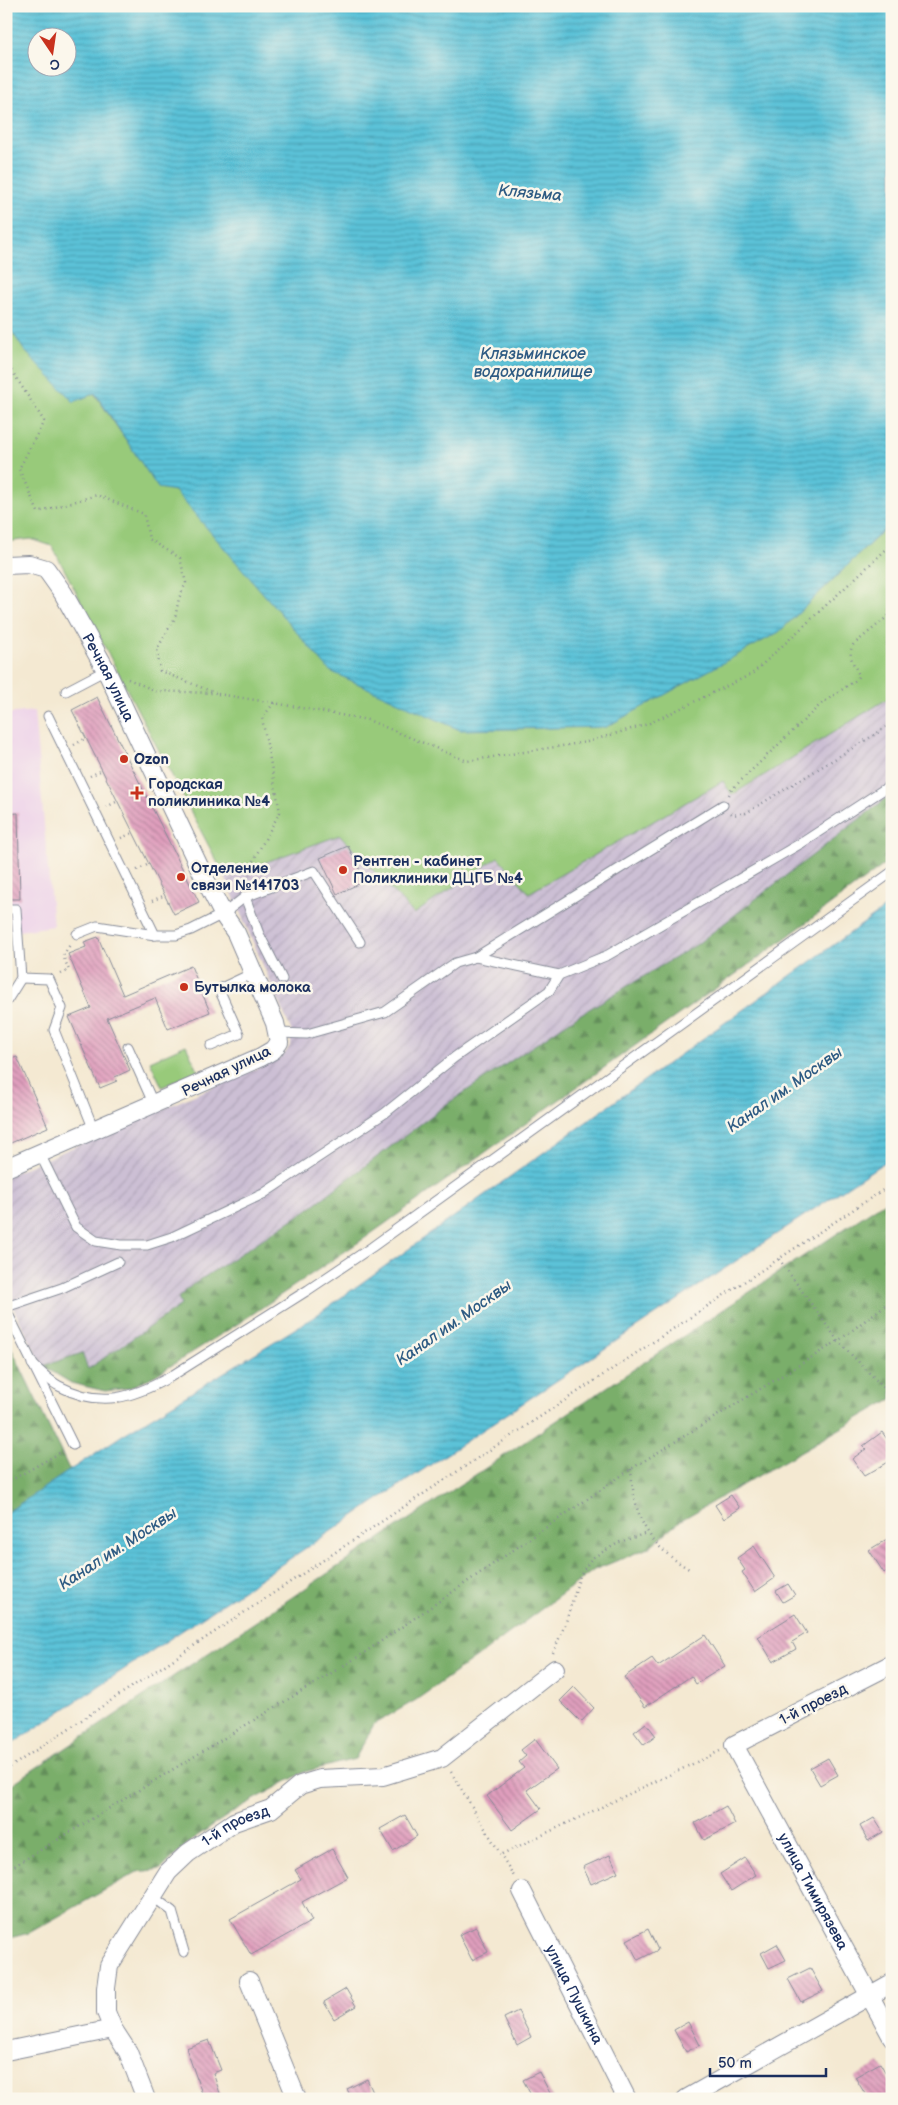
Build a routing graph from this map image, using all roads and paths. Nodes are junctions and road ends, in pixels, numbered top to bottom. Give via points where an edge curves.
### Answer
1 (6, 362) edge
2 (892, 544) edge
3 (6, 565) edge
4 (892, 614) edge
5 (106, 670) junction
6 (66, 691) dead end
7 (218, 694) junction
8 (274, 703) junction
9 (48, 716) dead end
10 (892, 724) edge
11 (892, 784) edge
12 (723, 805) junction
13 (892, 872) edge
14 (245, 897) junction
15 (6, 909) edge
16 (223, 914) junction
17 (77, 934) joint
18 (155, 935) junction
19 (360, 942) dead end
20 (476, 957) junction
21 (253, 972) junction
22 (559, 975) junction
23 (21, 978) junction
24 (282, 979) dead end
25 (49, 980) junction
26 (6, 1002) edge
27 (278, 1033) junction
28 (211, 1046) dead end
29 (128, 1047) dead end
30 (154, 1104) junction
31 (94, 1130) junction
32 (40, 1154) junction
33 (6, 1168) edge
34 (892, 1184) edge
35 (779, 1259) junction
36 (118, 1262) dead end
37 (892, 1300) edge
38 (6, 1308) edge
39 (838, 1341) junction
40 (32, 1364) junction
41 (892, 1396) edge
42 (73, 1446) joint
43 (631, 1469) junction
44 (6, 1482) edge
45 (647, 1533) junction
46 (689, 1569) dead end
47 (892, 1664) edge
48 (555, 1669) joint
49 (734, 1744) junction
50 (442, 1758) junction
51 (6, 1770) edge
52 (502, 1854) junction
53 (6, 1871) edge
54 (522, 1892) joint
55 (152, 1896) junction
56 (184, 1952) dead end
57 (249, 1981) dead end
58 (892, 1983) edge
59 (869, 1995) junction
60 (112, 2029) junction
61 (892, 2037) edge
62 (6, 2051) edge
63 (146, 2099) edge
64 (297, 2099) edge
65 (627, 2099) edge
66 (686, 2099) edge

1 - 7 path via 44,420 19,469 38,512 97,495 144,514 149,539 180,558 186,583 175,618 157,649 160,671
2 - 8 path via 752,674 648,724 587,742 467,761 368,720
3 - 5 street, Речная улица via 29,564 46,569
4 - 12 path via 850,650 859,675 856,680 821,704 732,789
5 - 6 lane
5 - 7 path via 156,691
5 - 16 street, Речная улица
7 - 8 path
8 - 14 path via 262,718 280,812 253,861 246,879
9 - 18 lane
10 - 12 path via 746,813 733,815
11 - 22 lane via 803,842 608,955
12 - 20 lane
13 - 40 lane via 372,1247 170,1377 126,1397 104,1400 58,1386
14 - 16 lane
14 - 19 lane via 314,871
14 - 24 lane
15 - 23 lane via 16,909
16 - 18 lane via 176,935
16 - 21 street, Речная улица via 236,933
17 - 18 lane via 97,926
17 - 25 path via 63,956 69,970
20 - 22 lane
20 - 27 lane via 455,962 385,1012 307,1034
21 - 27 street, Речная улица
21 - 28 lane via 219,989 239,1034
22 - 32 lane via 549,991 455,1057 385,1113 263,1194 172,1237 147,1245 96,1241 76,1227
23 - 25 lane
23 - 26 lane
25 - 31 lane via 62,1008 54,1030
27 - 30 street, Речная улица via 279,1042 268,1054
29 - 30 lane
30 - 31 street, Речная улица
31 - 32 street, Речная улица
32 - 33 street, Речная улица
34 - 35 path
35 - 39 path
35 - 51 path
36 - 38 lane via 62,1288
37 - 39 path
38 - 40 lane
39 - 41 path
39 - 43 path
40 - 42 lane
42 - 44 path
43 - 45 path via 636,1504
43 - 53 path via 361,1655
45 - 46 path via 660,1548
45 - 48 path via 620,1542 592,1558 580,1575 553,1653
47 - 49 street, 1-й проезд
48 - 50 street, 1-й проезд
49 - 52 path
49 - 59 street, улица Тимирязева
50 - 52 path
50 - 55 street, 1-й проезд via 383,1776 320,1779 300,1785 271,1808 234,1822 188,1853 168,1872
52 - 54 path
54 - 65 street, улица Пушкина
55 - 56 lane via 172,1911
55 - 60 street, 1-й проезд via 109,1966 106,2012
57 - 64 street
58 - 59 street
59 - 61 street, улица Тимирязева
59 - 66 street
60 - 62 street
60 - 63 street via 128,2052

